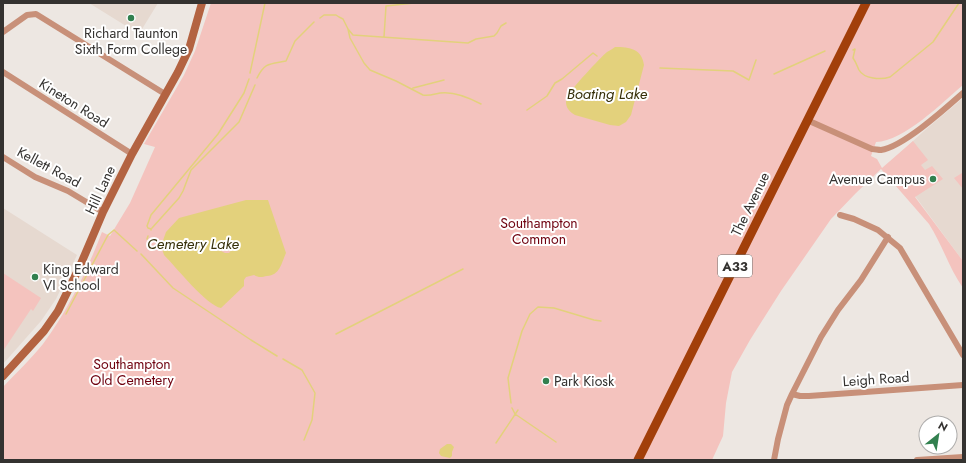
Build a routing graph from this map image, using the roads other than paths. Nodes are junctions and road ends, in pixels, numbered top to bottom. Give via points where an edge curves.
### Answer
1 (202, 3) edge
2 (866, 3) edge
3 (3, 32) edge
4 (3, 72) edge
5 (963, 93) edge
6 (165, 94) junction
7 (807, 120) junction
8 (132, 154) junction
9 (3, 157) edge
10 (103, 212) junction
11 (840, 215) dead end
12 (888, 237) junction
13 (963, 355) edge
14 (3, 376) edge
15 (963, 385) edge
16 (792, 394) junction
17 (963, 456) edge
18 (638, 460) edge
19 (774, 460) edge
20 (917, 460) edge

1 - 6 street, Hill Lane via 189,49
2 - 7 main road, The Avenue / A33
3 - 6 street via 27,15 36,14
4 - 8 street, Kineton Road
5 - 7 street via 912,134 882,150 872,149
6 - 8 street, Hill Lane
7 - 18 main road, The Avenue / A33
8 - 10 street, Hill Lane
9 - 10 street, Kellett Road via 34,177 68,191
10 - 14 street, Hill Lane via 58,311 44,331
11 - 12 street via 868,225
12 - 13 street via 900,248
12 - 16 street via 821,337
15 - 16 street, Leigh Road via 809,396
16 - 19 street via 783,417
17 - 20 street

